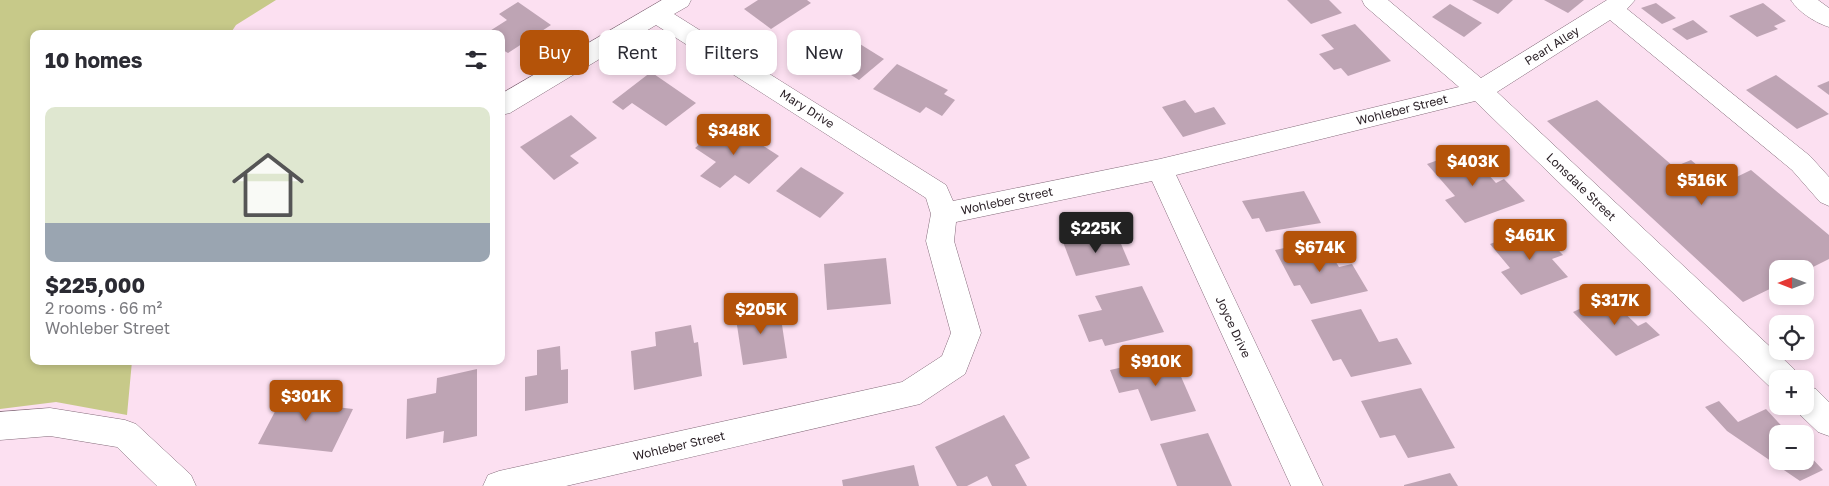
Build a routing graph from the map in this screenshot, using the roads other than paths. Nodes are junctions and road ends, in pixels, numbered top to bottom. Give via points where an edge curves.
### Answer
1 (680, 0) edge
2 (1373, 0) edge
3 (1802, 0) edge
4 (1618, 4) edge
5 (657, 14) junction
6 (1829, 19) edge
7 (1480, 91) junction
8 (505, 104) edge
9 (1160, 169) junction
10 (1829, 195) edge
11 (944, 214) junction
12 (1774, 370) edge
13 (1814, 408) edge
14 (1829, 422) edge
15 (0, 426) edge
16 (180, 486) edge
17 (499, 486) edge
18 (1306, 486) edge

1 - 5 street
2 - 7 street, Lonsdale Street
3 - 6 street
4 - 7 street, Pearl Alley
4 - 10 street via 1801,163
5 - 8 street
5 - 11 street, Mary Drive via 937,192
7 - 9 street, Wohleber Street
7 - 12 street, Lonsdale Street
9 - 11 street, Wohleber Street
9 - 18 street, Joyce Drive
11 - 17 street, Wohleber Street via 940,241 966,333 954,366 909,394
13 - 14 street
15 - 16 street via 50,422 125,434

